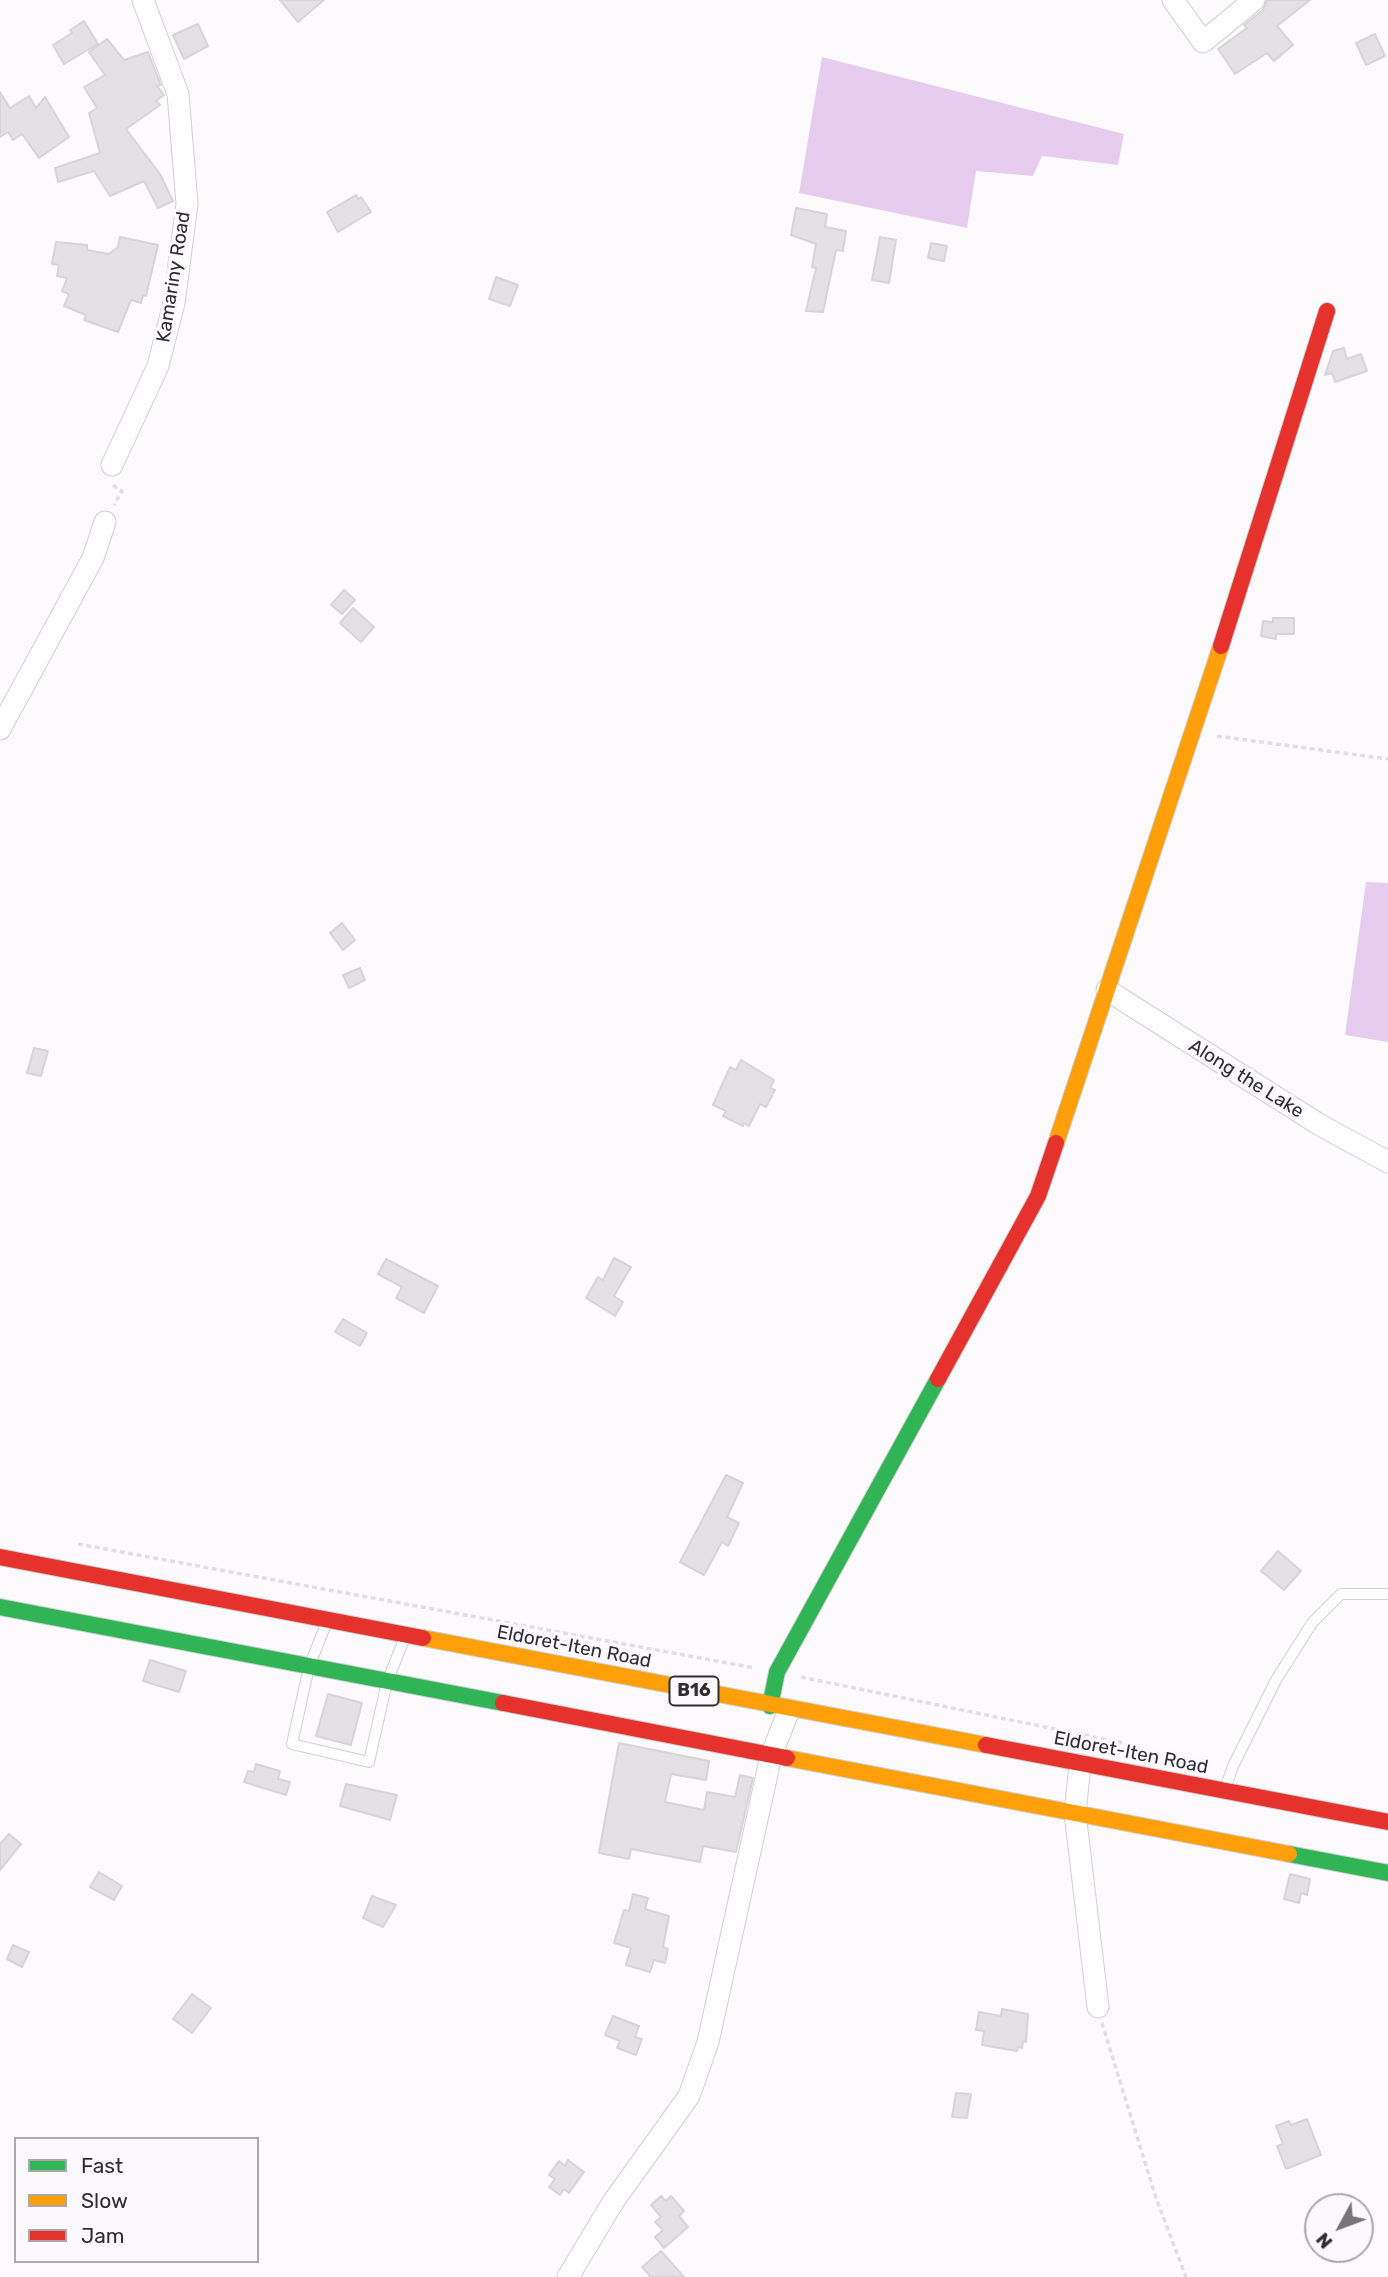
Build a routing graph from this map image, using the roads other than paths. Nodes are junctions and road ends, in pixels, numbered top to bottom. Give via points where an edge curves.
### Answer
1 (143, 0) edge
2 (1173, 0) edge
3 (1254, 0) edge
4 (1327, 311) dead end
5 (112, 465) road end
6 (105, 522) road end
7 (0, 729) edge
8 (1107, 990) junction
9 (1388, 1162) edge
10 (0, 1557) edge
11 (1388, 1594) edge
12 (0, 1606) edge
13 (328, 1619) junction
14 (406, 1636) junction
15 (309, 1667) junction
16 (387, 1682) junction
17 (779, 1708) junction
18 (771, 1756) junction
19 (1080, 1765) junction
20 (1224, 1792) junction
21 (1076, 1813) junction
22 (1388, 1822) edge
23 (1388, 1873) edge
24 (1098, 2007) road end
25 (568, 2277) edge

1 - 5 street, Kamariny Road via 178,94 187,204 174,303 158,366
2 - 3 street via 1203,42
4 - 8 street via 1194,733
6 - 7 street via 93,558
8 - 9 street, Along the Lake via 1320,1125
8 - 17 street via 1038,1196 777,1672
10 - 13 street, Eldoret-Iten Road / B16
11 - 20 lane via 1341,1594 1312,1623 1276,1680
12 - 15 street
13 - 14 street, Eldoret-Iten Road / B16
13 - 15 lane
14 - 16 lane
14 - 17 street, Eldoret-Iten Road / B16
15 - 16 street
15 - 16 lane via 292,1744 369,1762
16 - 18 street
17 - 18 street
17 - 19 street, Eldoret-Iten Road / B16
18 - 21 street
18 - 25 street via 708,2042 689,2096 613,2202
19 - 20 street, Eldoret-Iten Road / B16
19 - 21 street
20 - 22 street, Eldoret-Iten Road / B16
21 - 23 street
21 - 24 street

